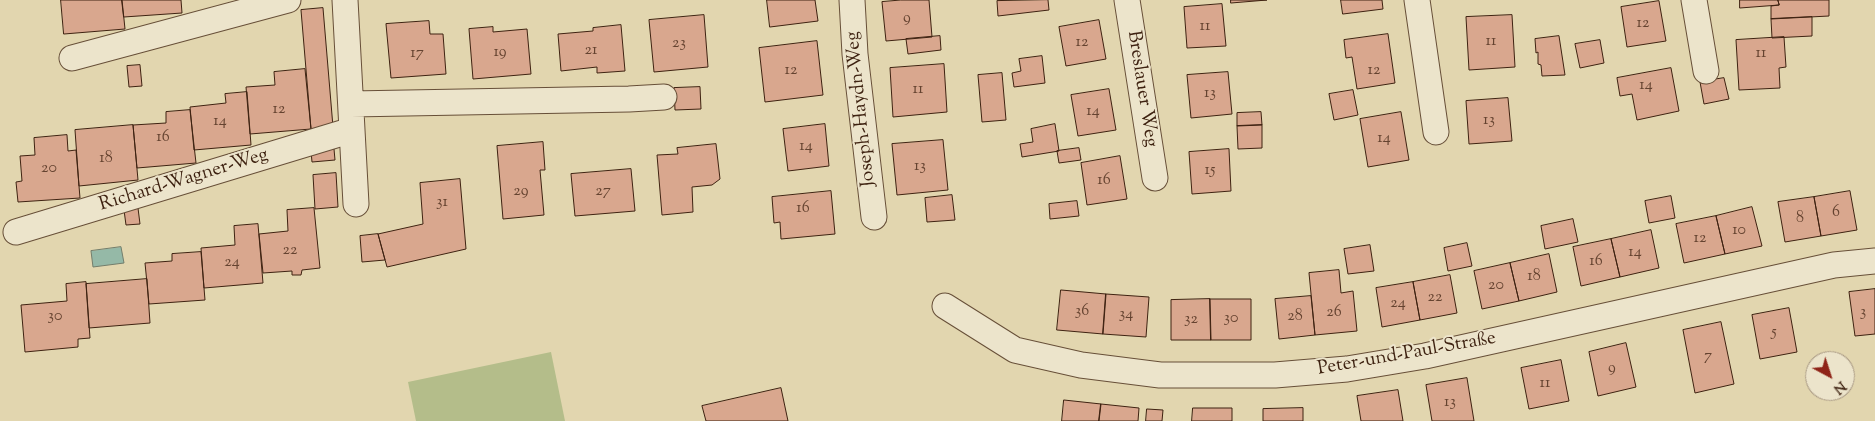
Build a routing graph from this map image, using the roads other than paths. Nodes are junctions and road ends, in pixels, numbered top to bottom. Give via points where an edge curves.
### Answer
1 (288, 0) edge
2 (344, 0) edge
3 (852, 0) edge
4 (1127, 0) edge
5 (1416, 0) edge
6 (1694, 0) edge
7 (72, 58) dead end
8 (1706, 71) dead end
9 (664, 97) dead end
10 (351, 104) junction
11 (352, 130) junction
12 (1436, 132) dead end
13 (1155, 178) dead end
14 (356, 204) dead end
15 (874, 217) dead end
16 (16, 232) dead end
17 (1875, 261) edge
18 (945, 306) dead end

1 - 7 street
2 - 10 street
3 - 15 street, Joseph-Haydn-Weg
4 - 13 street, Breslauer Weg
5 - 12 street
6 - 8 street
9 - 10 street
10 - 11 street
11 - 14 street
11 - 16 street, Richard-Wagner-Weg
17 - 18 street, Peter-und-Paul-Straße via 1824,267 1424,356 1347,369 1275,376 1160,375 1082,366 1015,350

